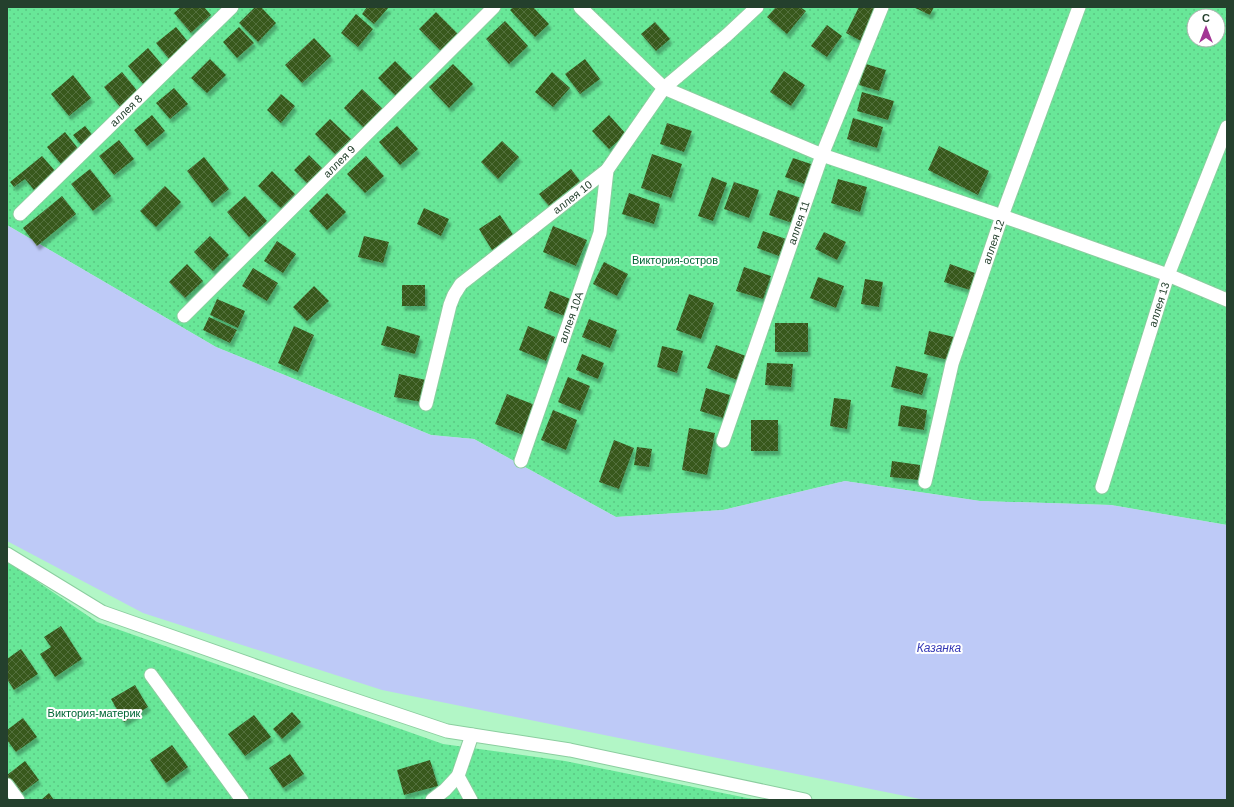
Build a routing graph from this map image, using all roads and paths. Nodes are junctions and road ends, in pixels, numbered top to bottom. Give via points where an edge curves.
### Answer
1 (232, 7) edge
2 (494, 7) edge
3 (580, 7) edge
4 (757, 7) edge
5 (882, 7) edge
6 (1078, 7) edge
7 (664, 88) junction
8 (1227, 127) edge
9 (822, 155) junction
10 (607, 170) junction
11 (20, 214) dead end
12 (1002, 216) junction
13 (1168, 275) junction
14 (1227, 300) edge
15 (184, 316) dead end
16 (426, 404) dead end
17 (723, 441) dead end
18 (521, 462) dead end
19 (925, 482) dead end
20 (1102, 487) dead end
21 (7, 554) edge
22 (151, 675) dead end
23 (472, 735) junction
24 (458, 776) junction
25 (7, 785) edge
26 (18, 800) edge
27 (242, 800) edge
28 (432, 800) edge
29 (472, 800) edge
30 (805, 800) edge

1 - 11 lane, аллея 8
2 - 15 lane, аллея 9
3 - 7 lane
4 - 7 lane, аллея 10
5 - 9 lane, аллея 11
6 - 12 lane, аллея 12
7 - 9 lane
7 - 10 lane, аллея 10
8 - 13 lane, аллея 13
9 - 12 lane
9 - 17 lane, аллея 11
10 - 16 lane, аллея 10 via 461,284 450,305
10 - 18 lane, аллея 10А via 600,233
12 - 13 lane
12 - 19 lane, аллея 12 via 952,364
13 - 14 lane
13 - 20 lane, аллея 13
21 - 23 lane via 102,612 447,731
22 - 27 lane
23 - 24 lane
23 - 30 lane via 570,750
24 - 28 lane
24 - 29 lane
25 - 26 lane

